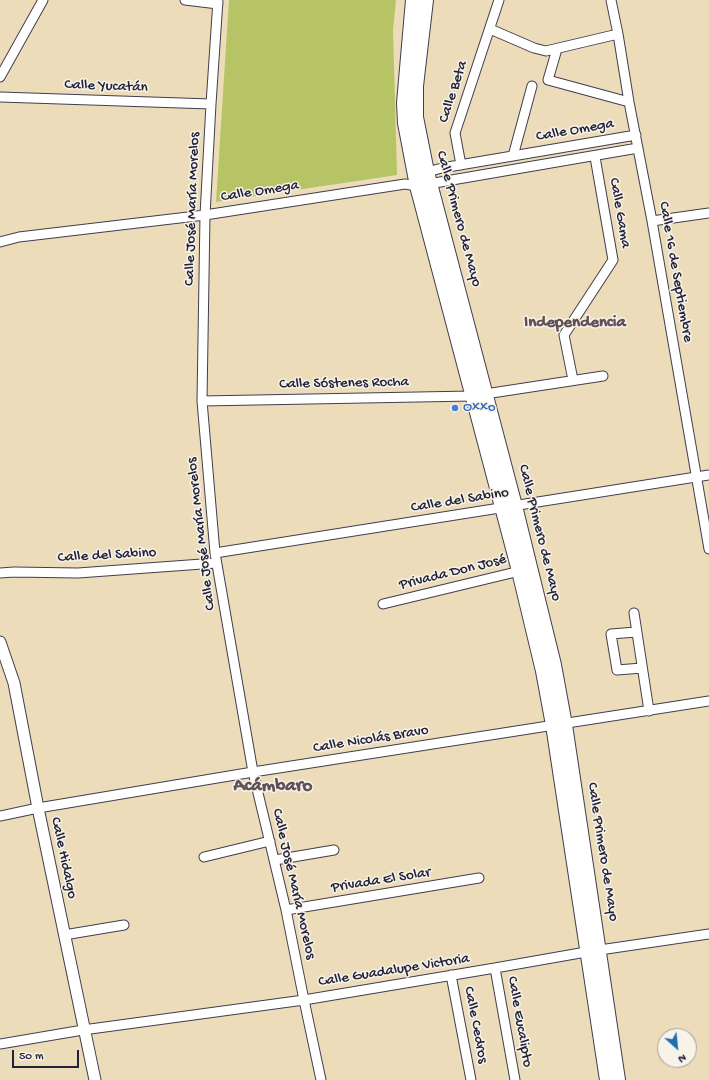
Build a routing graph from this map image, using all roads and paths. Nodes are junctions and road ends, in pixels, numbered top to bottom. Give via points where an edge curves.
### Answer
1 (185, 0) edge
2 (413, 0) edge
3 (426, 0) edge
4 (499, 0) edge
5 (611, 0) edge
6 (39, 1) edge
7 (218, 2) edge
8 (490, 29) junction
9 (618, 34) junction
10 (557, 49) junction
11 (0, 77) edge
12 (532, 86) dead end
13 (0, 97) edge
14 (629, 102) junction
15 (211, 104) junction
16 (636, 135) junction
17 (638, 148) junction
18 (513, 156) junction
19 (595, 157) junction
20 (461, 165) junction
21 (419, 180) junction
22 (709, 213) edge
23 (205, 215) junction
24 (652, 221) junction
25 (0, 242) edge
26 (603, 376) dead end
27 (573, 380) junction
28 (479, 394) junction
29 (202, 401) junction
30 (709, 475) edge
31 (696, 477) junction
32 (509, 507) junction
33 (709, 550) edge
34 (215, 554) junction
35 (216, 563) junction
36 (525, 570) junction
37 (0, 573) edge
38 (383, 604) dead end
39 (634, 614) dead end
40 (636, 632) junction
41 (0, 642) edge
42 (642, 668) junction
43 (709, 701) edge
44 (649, 711) junction
45 (559, 725) junction
46 (253, 772) junction
47 (38, 808) junction
48 (0, 816) edge
49 (270, 841) junction
50 (334, 850) dead end
51 (204, 857) dead end
52 (275, 860) junction
53 (479, 878) dead end
54 (286, 910) junction
55 (124, 924) dead end
56 (709, 934) edge
57 (64, 935) junction
58 (593, 951) junction
59 (495, 968) junction
60 (451, 975) junction
61 (304, 1000) junction
62 (83, 1030) junction
63 (0, 1044) edge
64 (95, 1080) edge
65 (321, 1080) edge
66 (471, 1080) edge
67 (515, 1080) edge
68 (606, 1080) edge
69 (618, 1080) edge

1 - 7 street
2 - 21 main road, Calle Primero de Mayo via 404,123
3 - 21 main road, Calle Primero de Mayo via 416,86
4 - 8 street, Calle Beta
5 - 9 street, Calle 16 de Septiembre
6 - 11 street
7 - 15 street, Calle José María Morelos
8 - 10 street via 534,48 546,51
8 - 20 street, Calle Beta via 455,133
9 - 10 street
9 - 14 street, Calle 16 de Septiembre
10 - 14 street via 548,80
12 - 18 street
13 - 15 street, Calle Yucatán
14 - 16 street, Calle 16 de Septiembre
15 - 23 street, Calle José María Morelos
16 - 17 street, Calle 16 de Septiembre
16 - 18 street, Calle Omega
17 - 19 street, Calle Omega
17 - 24 street, Calle 16 de Septiembre
18 - 20 street, Calle Omega
19 - 21 street, Calle Omega
19 - 27 street, Calle Gama via 613,260 564,335
20 - 21 street, Calle Omega
21 - 23 street, Calle Omega
21 - 28 main road, Calle Primero de Mayo
22 - 24 street
23 - 25 street, Calle Omega via 19,237
23 - 29 street, Calle José María Morelos
24 - 31 street, Calle 16 de Septiembre
26 - 27 street
27 - 28 street
28 - 29 street, Calle Sóstenes Rocha
28 - 32 main road, Calle Primero de Mayo
29 - 34 street, Calle José María Morelos
30 - 31 street, Calle del Sabino
31 - 32 street, Calle del Sabino
31 - 33 street, Calle 16 de Septiembre
32 - 34 street, Calle del Sabino
32 - 36 main road, Calle Primero de Mayo
34 - 35 street, Calle José María Morelos
35 - 37 street, Calle del Sabino via 78,573
35 - 46 street, Calle José María Morelos
36 - 38 street, Privada Don José
36 - 45 main road, Calle Primero de Mayo via 554,665
39 - 40 street
40 - 42 street
40 - 42 street via 611,634 617,670
41 - 47 street, Calle Hidalgo via 14,683
42 - 44 street
43 - 44 street, Calle Nicolás Bravo
44 - 45 street, Calle Nicolás Bravo
45 - 46 street, Calle Nicolás Bravo
45 - 58 main road, Calle Primero de Mayo
46 - 47 street, Calle Nicolás Bravo
46 - 49 street, Calle José María Morelos
47 - 48 street, Calle Nicolás Bravo
47 - 57 street, Calle Hidalgo
49 - 51 street
49 - 52 street, Calle José María Morelos
50 - 52 street
52 - 54 street, Calle José María Morelos
53 - 54 street, Privada El Solar
54 - 61 street, Calle José María Morelos
55 - 57 street
56 - 58 street, Calle Guadalupe Victoria
57 - 62 street, Calle Hidalgo
58 - 59 street, Calle Guadalupe Victoria
58 - 68 main road, Calle Primero de Mayo
58 - 69 main road, Calle Primero de Mayo
59 - 60 street, Calle Guadalupe Victoria
59 - 67 street, Calle Eucalipto
60 - 61 street, Calle Guadalupe Victoria
60 - 66 street, Calle Cedros
61 - 62 street, Calle Guadalupe Victoria
61 - 65 street, Calle José María Morelos
62 - 63 street, Calle Guadalupe Victoria
62 - 64 street, Calle Hidalgo

